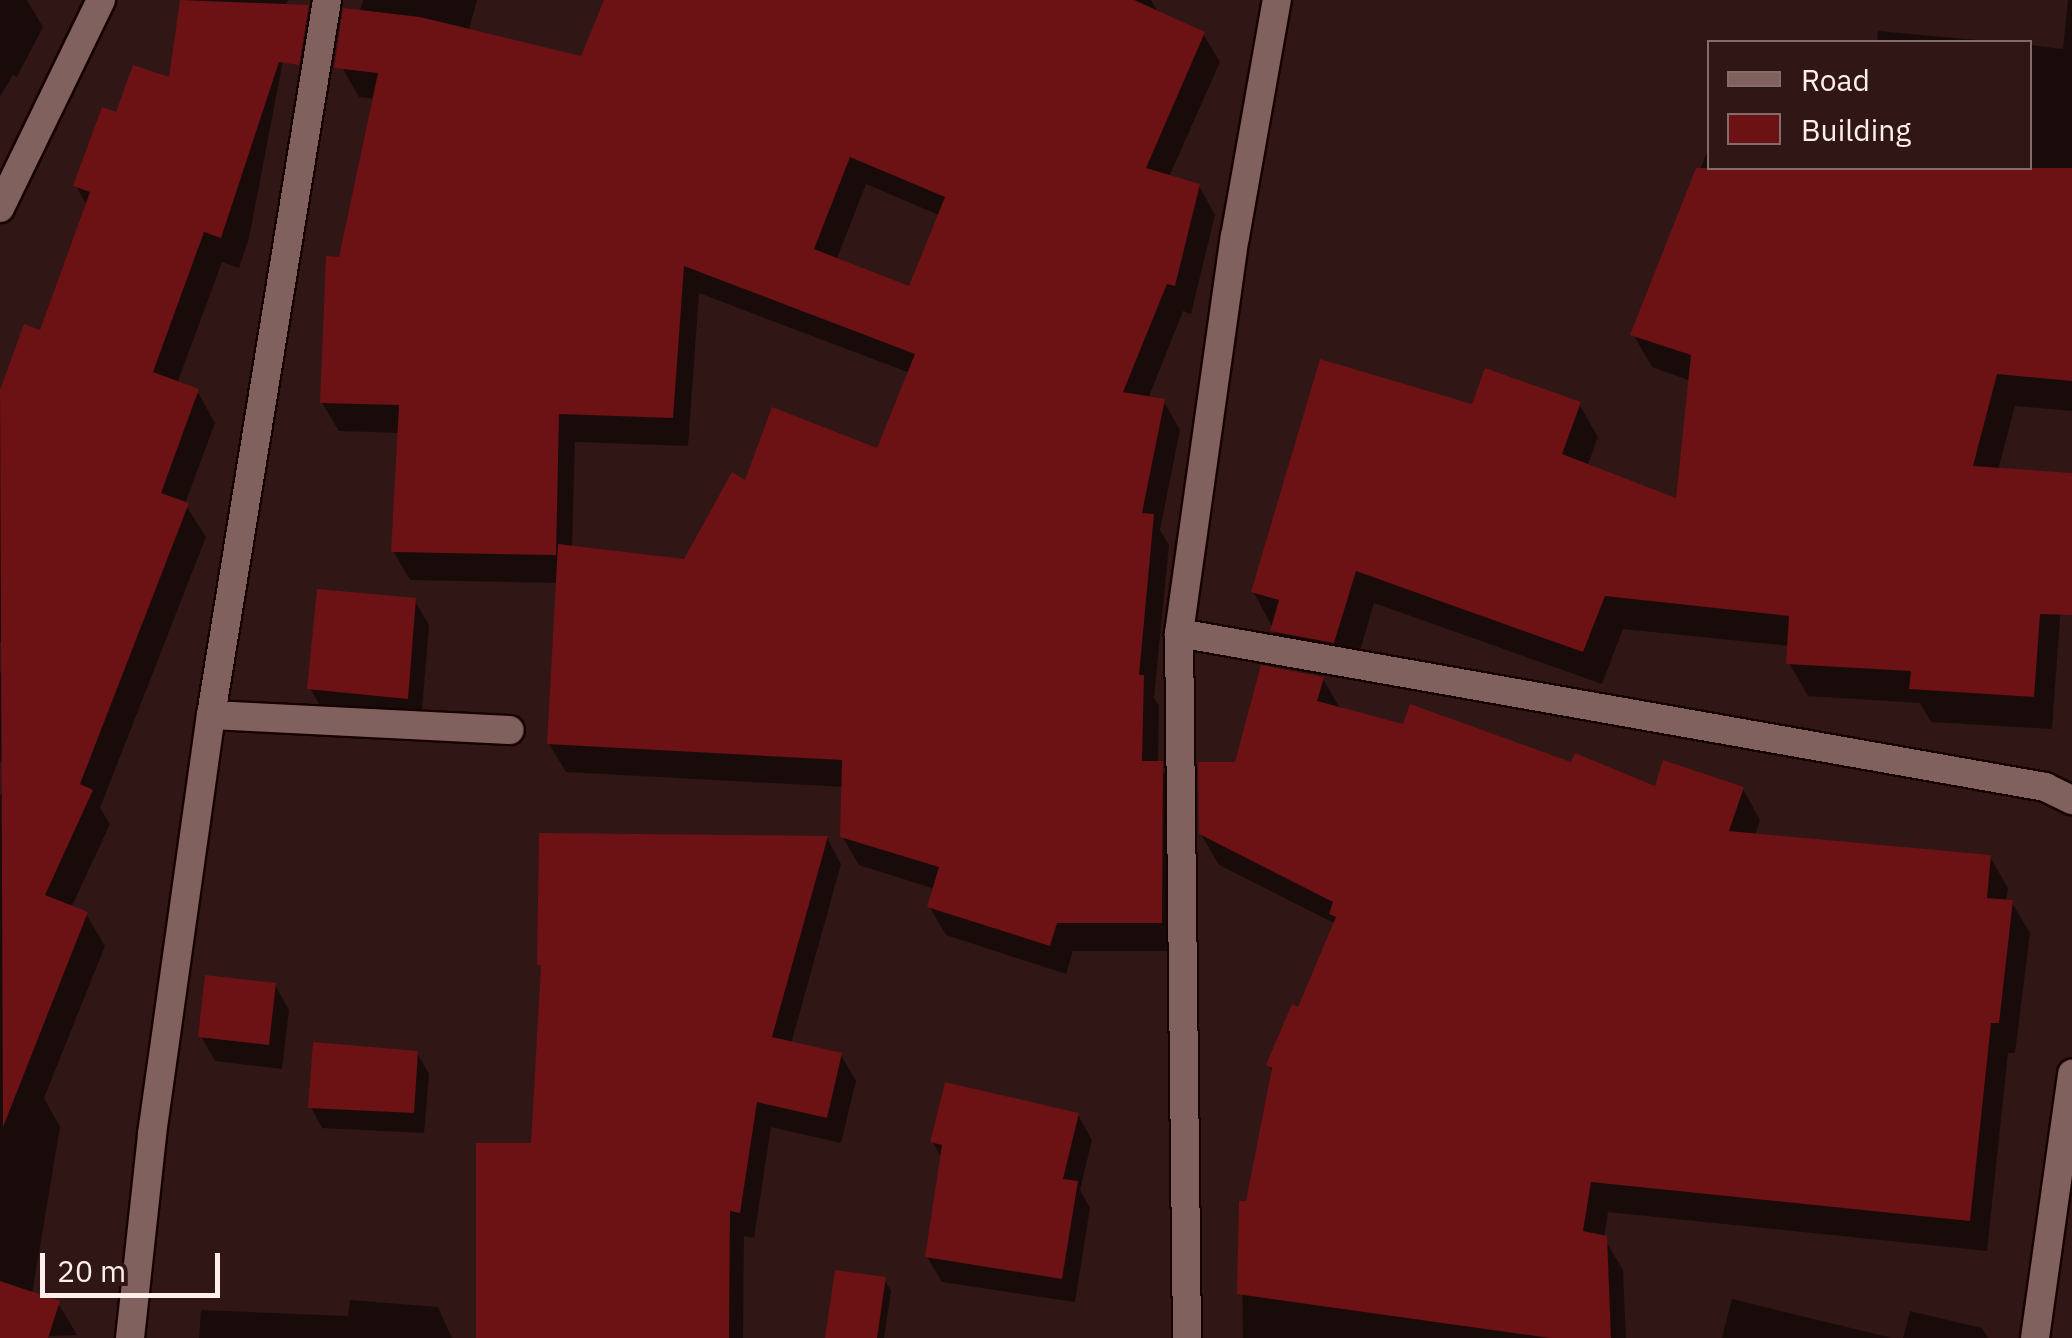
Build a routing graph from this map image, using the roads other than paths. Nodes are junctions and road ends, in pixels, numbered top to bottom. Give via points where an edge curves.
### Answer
1 (101, 0) edge
2 (327, 0) edge
3 (1277, 0) edge
4 (0, 208) edge
5 (1179, 634) junction
6 (211, 716) junction
7 (510, 730) dead end
8 (2072, 800) edge
9 (2072, 1074) edge
10 (130, 1338) edge
11 (1186, 1338) edge
12 (2036, 1338) edge

1 - 4 street
2 - 6 street
3 - 5 street via 1235,238
5 - 8 street via 2045,786
5 - 11 street
6 - 7 street
6 - 10 street
9 - 12 street

